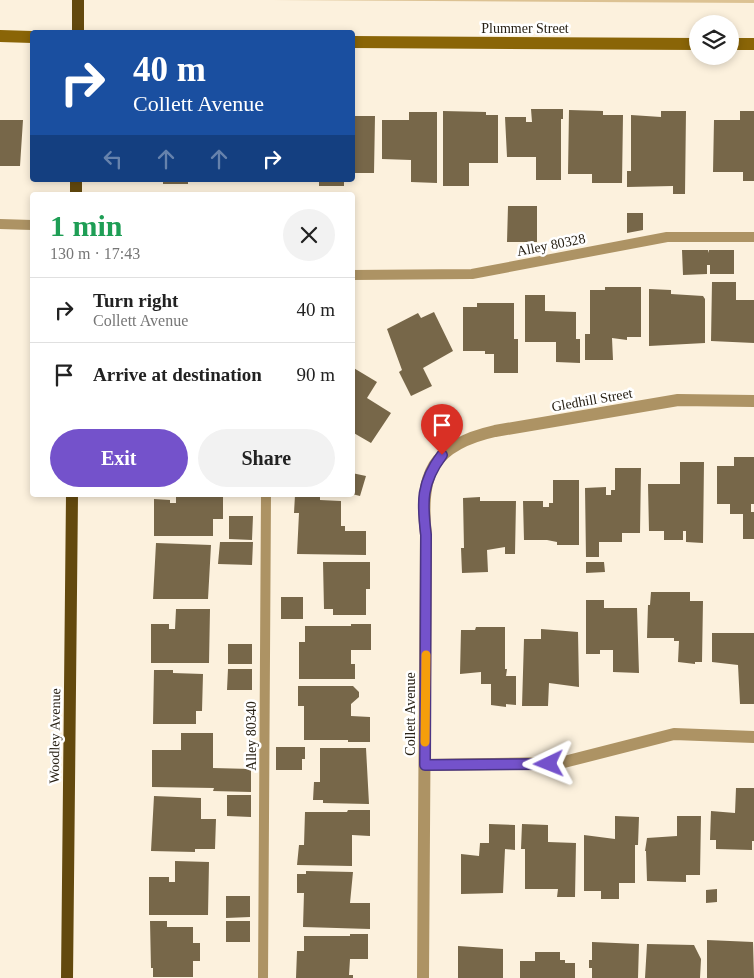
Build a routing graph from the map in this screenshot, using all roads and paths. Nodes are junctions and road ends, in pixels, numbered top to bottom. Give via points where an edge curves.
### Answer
1 (78, 0) edge
2 (78, 30) edge
3 (0, 36) edge
4 (30, 36) edge
5 (355, 42) edge
6 (689, 44) edge
7 (739, 44) edge
8 (754, 44) edge
9 (0, 224) edge
10 (30, 225) edge
11 (754, 237) edge
12 (355, 275) edge
13 (754, 401) edge
14 (442, 455) joint
15 (72, 497) edge
16 (266, 497) edge
17 (754, 738) edge
18 (425, 765) junction
19 (67, 978) edge
20 (263, 978) edge
21 (423, 978) edge

1 - 2 main road
3 - 4 main road
5 - 6 main road, Plummer Street
7 - 8 main road
9 - 10 lane
11 - 12 lane, Alley 80328 via 667,237 472,274
13 - 14 street, Gledhill Street via 678,400 495,431 456,444
14 - 18 street, Collett Avenue via 426,482 423,508 426,535
15 - 19 main road, Woodley Avenue
16 - 20 lane, Alley 80340
17 - 18 street via 674,734 560,763
18 - 21 street, Collett Avenue

